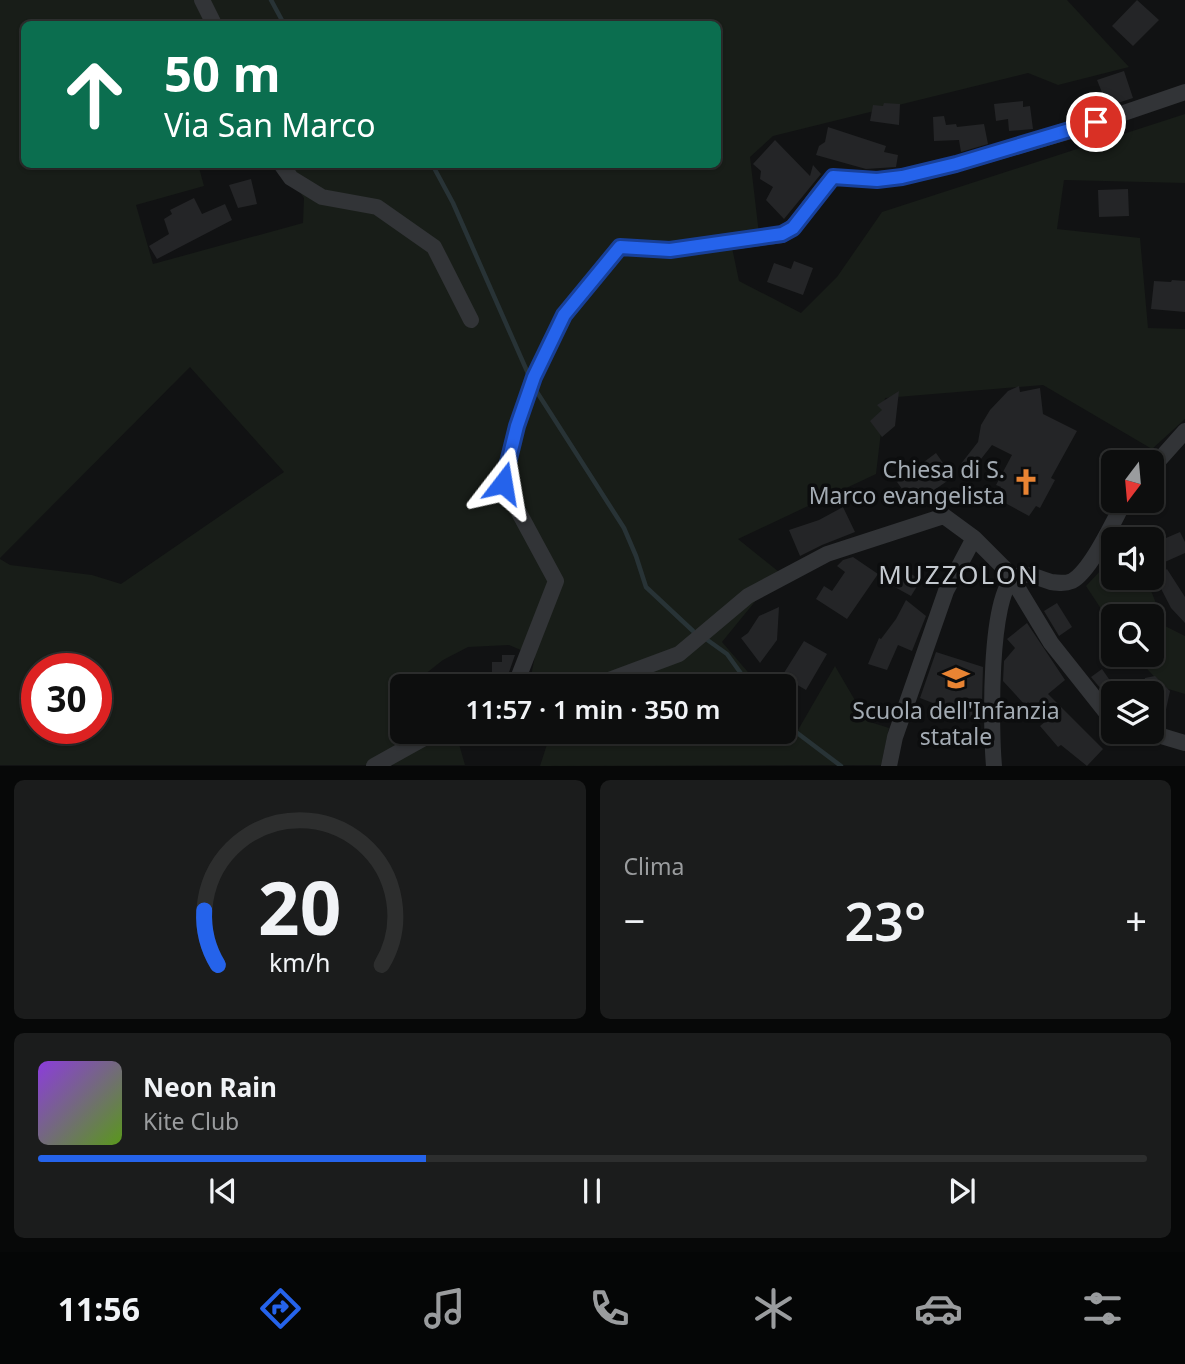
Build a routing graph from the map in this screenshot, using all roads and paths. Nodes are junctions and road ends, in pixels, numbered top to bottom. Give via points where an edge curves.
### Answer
1 (202, 0) edge
2 (212, 21) edge
3 (1185, 92) edge
4 (284, 168) edge
5 (471, 320) dead end
6 (1185, 431) edge
7 (1164, 455) edge
8 (1118, 513) edge
9 (974, 538) junction
10 (1017, 577) junction
11 (520, 674) edge
12 (625, 674) edge
13 (1101, 707) edge
14 (1164, 737) edge
15 (1185, 743) edge
16 (413, 744) edge
17 (374, 765) edge
18 (888, 765) edge
19 (994, 765) edge

1 - 2 street
3 - 11 street via 956,164 877,180 833,177 793,228 782,234 670,250 620,247 564,315 534,377 503,483 556,581
4 - 5 street via 291,178 322,197 377,207 434,247
6 - 7 street
8 - 10 street via 1088,565 1073,580 1062,584
9 - 10 street
9 - 12 street via 944,516 827,554 748,596 679,654
9 - 18 street via 946,591
10 - 13 street via 1051,643
10 - 19 street via 1004,590 1001,602 992,689
14 - 15 street
16 - 17 street

